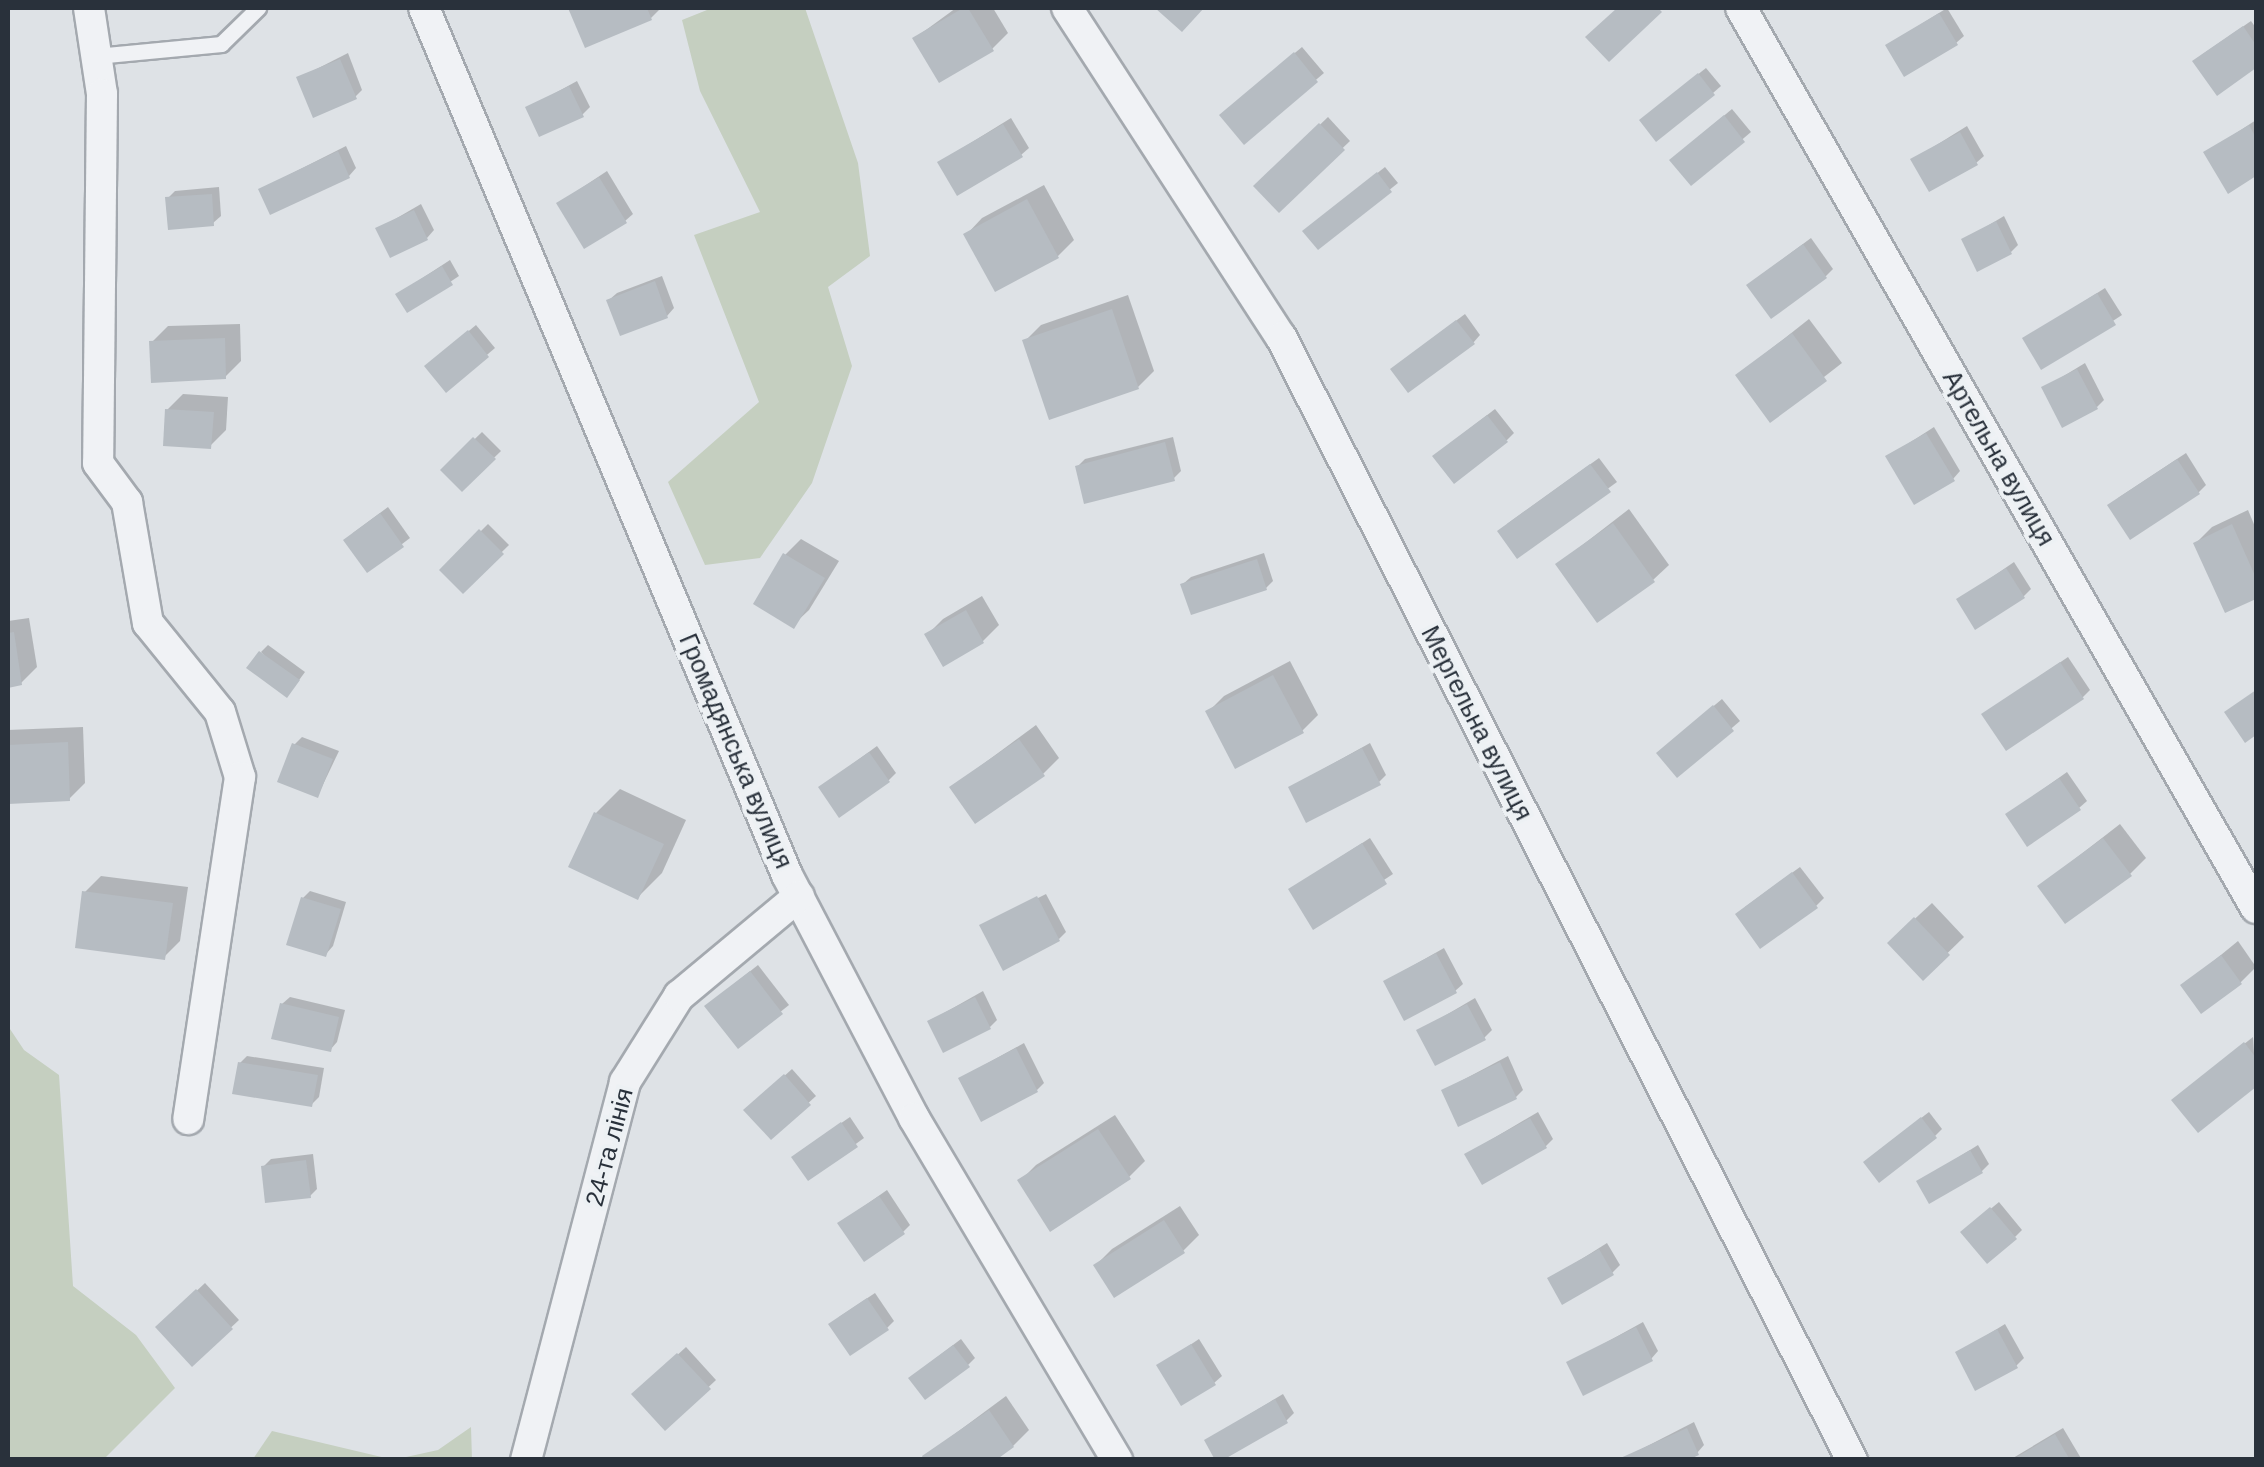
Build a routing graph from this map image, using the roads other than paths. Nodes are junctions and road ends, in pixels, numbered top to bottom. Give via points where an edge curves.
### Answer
1 (89, 8) edge
2 (258, 8) edge
3 (424, 8) edge
4 (1067, 8) edge
5 (1741, 8) edge
6 (96, 56) junction
7 (799, 896) junction
8 (2256, 908) edge
9 (188, 1119) dead end
10 (1841, 1456) edge
11 (526, 1460) edge
12 (1117, 1460) edge

1 - 6 street
2 - 6 lane via 221,44
3 - 7 street, Громадянська вулиця
4 - 10 street, Мергельна вулиця via 1281,338
5 - 8 street, Артельна вулиця
6 - 9 street via 102,94 98,463 127,502 148,623 220,712 240,776
7 - 11 street, 24-та лінія via 679,996 625,1082
7 - 12 street, Громадянська вулиця via 914,1118

